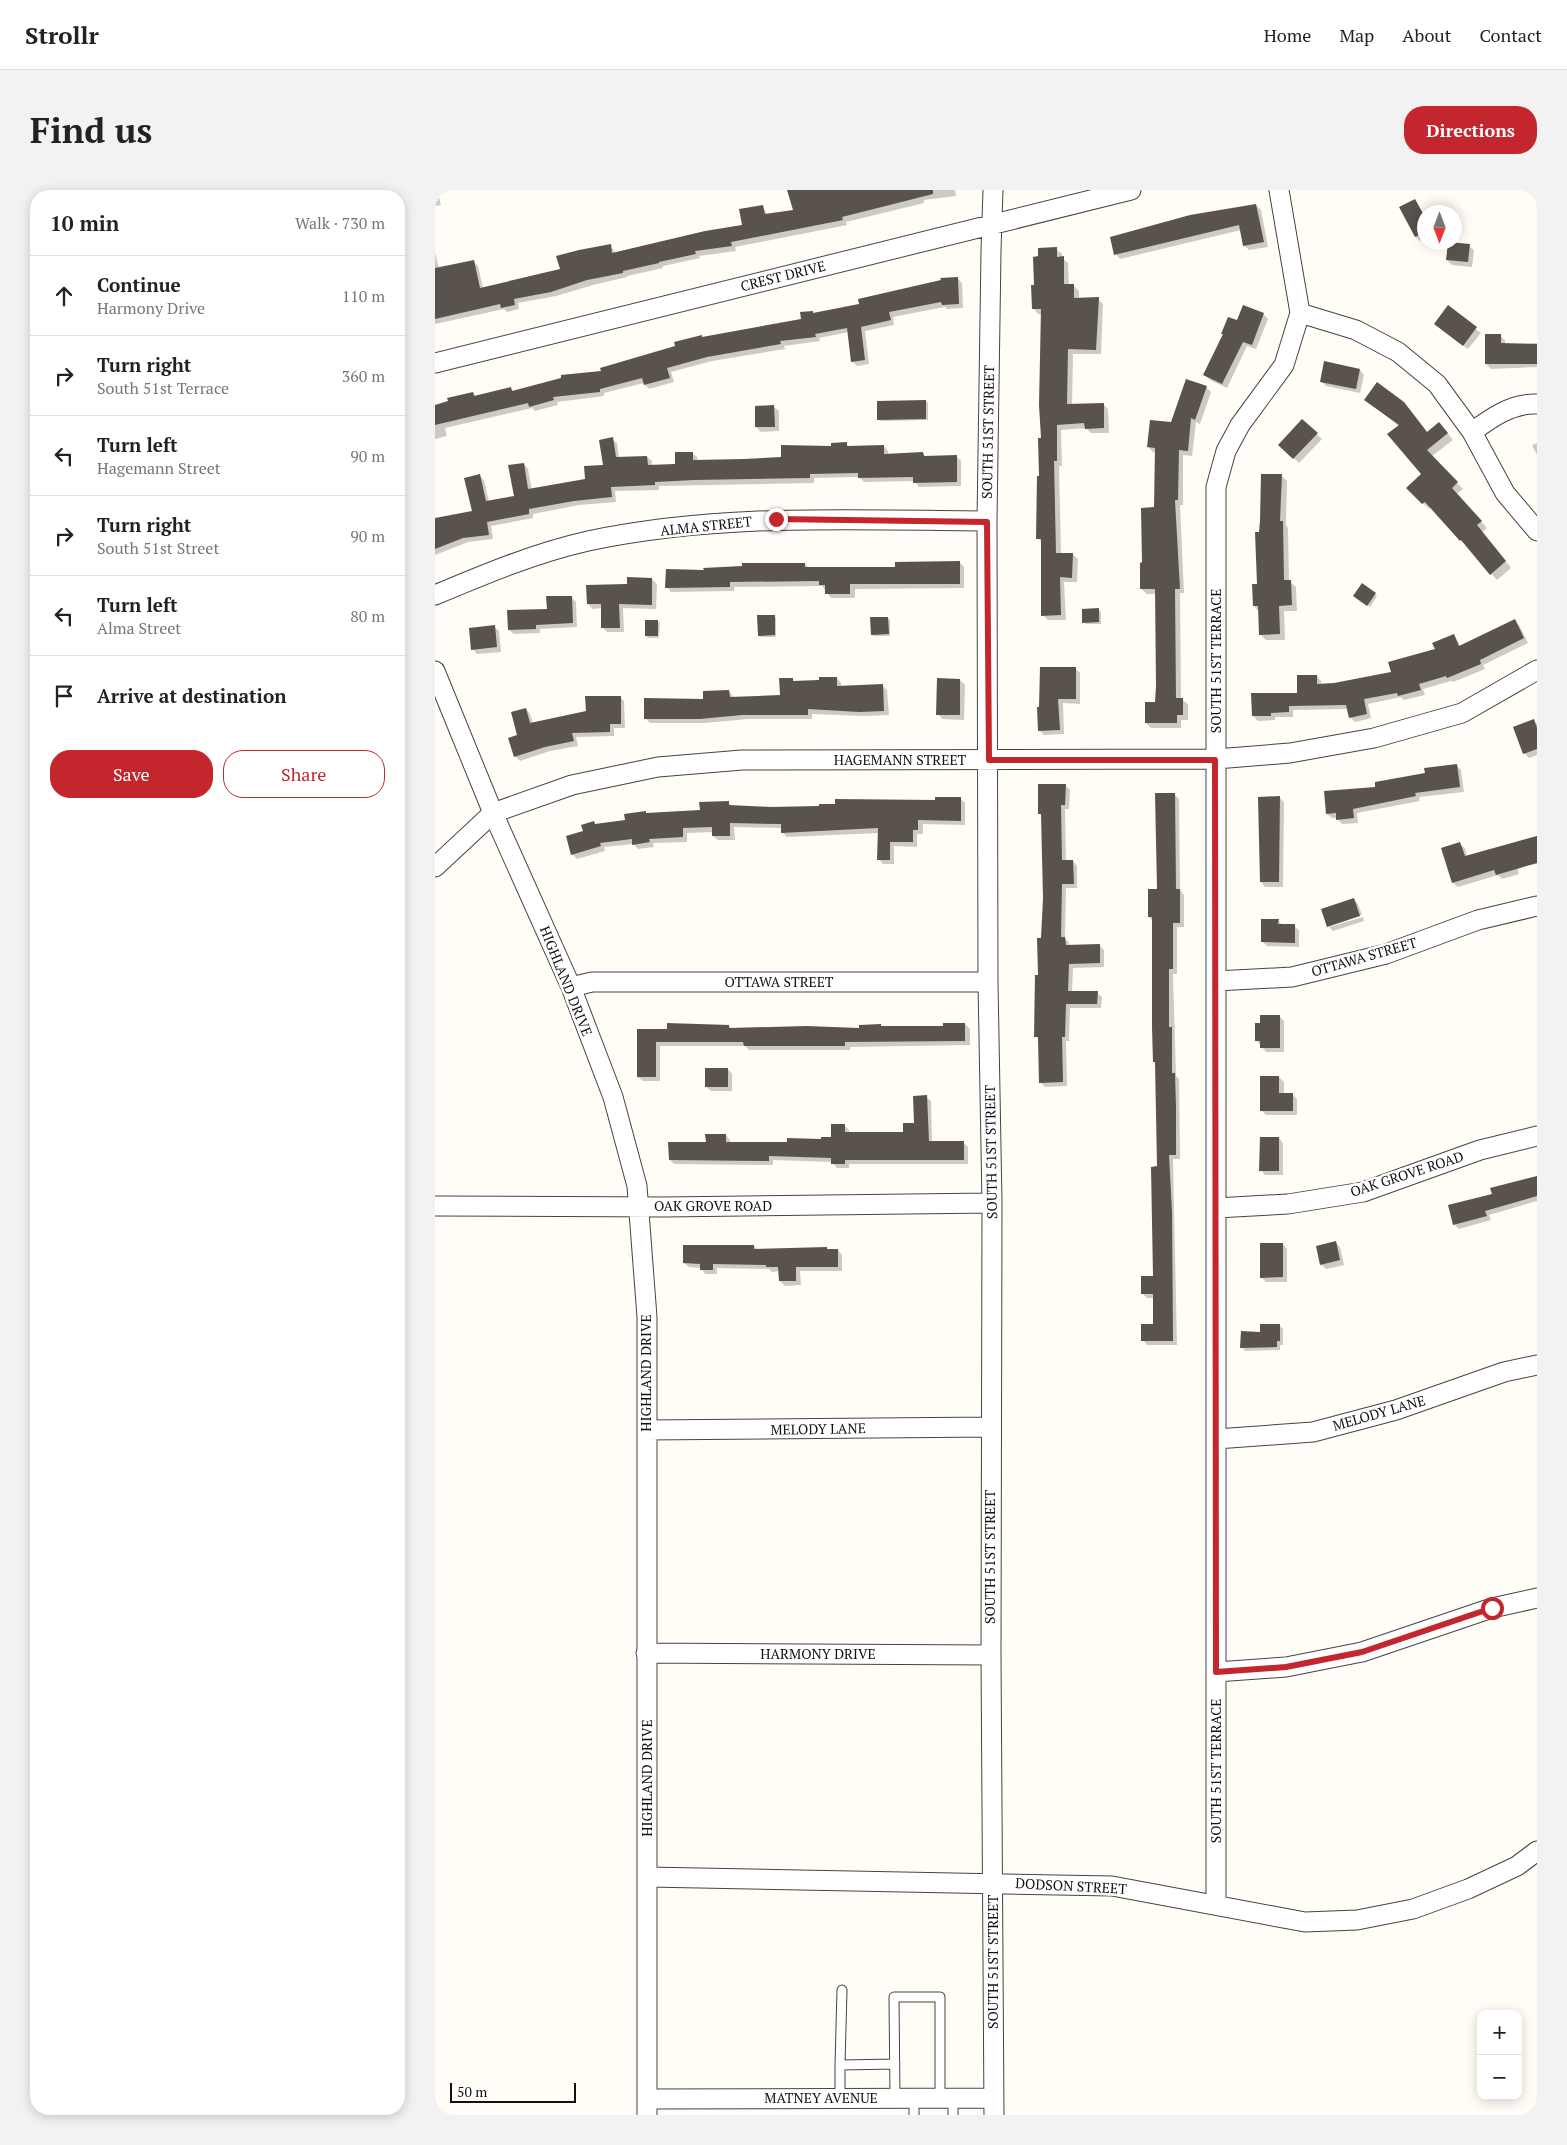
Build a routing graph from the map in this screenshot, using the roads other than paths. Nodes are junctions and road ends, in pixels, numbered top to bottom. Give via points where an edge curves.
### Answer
1 (993, 190) edge
2 (1131, 190) edge
3 (1279, 190) edge
4 (991, 224) junction
5 (1300, 313) junction
6 (435, 363) edge
7 (1537, 404) edge
8 (1472, 432) junction
9 (987, 522) junction
10 (1537, 531) edge
11 (435, 594) edge
12 (1537, 670) edge
13 (435, 671) edge
14 (989, 760) junction
15 (1215, 760) junction
16 (493, 813) junction
17 (435, 867) edge
18 (1537, 906) edge
19 (1216, 981) junction
20 (988, 982) junction
21 (571, 987) junction
22 (1537, 1136) edge
23 (992, 1203) junction
24 (435, 1206) edge
25 (639, 1206) junction
26 (1216, 1208) junction
27 (1537, 1365) edge
28 (990, 1427) junction
29 (647, 1430) junction
30 (1216, 1439) junction
31 (1537, 1598) edge
32 (646, 1653) junction
33 (991, 1655) junction
34 (1216, 1672) junction
35 (1537, 1851) edge
36 (647, 1877) junction
37 (993, 1882) junction
38 (1216, 1904) junction
39 (842, 1990) dead end
40 (895, 2064) junction
41 (841, 2065) junction
42 (840, 2098) junction
43 (895, 2098) junction
44 (949, 2104) edge
45 (994, 2106) edge
46 (647, 2107) edge
47 (914, 2107) edge

1 - 4 street, SOUTH 51ST STREET
2 - 4 street, CREST DRIVE
3 - 5 street, SOUTH 51ST TERRACE
4 - 6 street, CREST DRIVE
4 - 9 street, SOUTH 51ST STREET
5 - 8 street via 1356,330 1399,352 1437,384
5 - 15 street, SOUTH 51ST TERRACE via 1284,365 1240,424 1226,451 1216,486
7 - 8 street via 1495,415
8 - 10 street via 1505,493
9 - 11 street, ALMA STREET via 776,519 690,525 588,542 506,565
9 - 14 street, SOUTH 51ST STREET
12 - 15 street, HAGEMANN STREET via 1462,712 1374,738 1290,753
13 - 16 street, HIGHLAND DRIVE
14 - 15 street, HAGEMANN STREET
14 - 16 street, HAGEMANN STREET via 741,760 658,767 572,785
14 - 20 street, SOUTH 51ST STREET
15 - 19 street, SOUTH 51ST TERRACE
16 - 17 street
16 - 21 street, HIGHLAND DRIVE
18 - 19 street, OTTAWA STREET via 1478,920 1386,954 1292,976
19 - 26 street, SOUTH 51ST TERRACE
20 - 21 street, OTTAWA STREET via 592,982
20 - 23 street, SOUTH 51ST STREET
21 - 25 street, HIGHLAND DRIVE via 613,1097 637,1186
22 - 26 street, OAK GROVE ROAD via 1480,1150 1363,1192 1288,1204
23 - 25 street, OAK GROVE ROAD
23 - 28 street, SOUTH 51ST STREET
24 - 25 street, OAK GROVE ROAD
25 - 29 street, HIGHLAND DRIVE via 647,1317
26 - 30 street, SOUTH 51ST TERRACE
27 - 30 street, MELODY LANE via 1504,1372 1396,1410 1313,1432
28 - 29 street, MELODY LANE
28 - 33 street, SOUTH 51ST STREET
29 - 32 street, HIGHLAND DRIVE
30 - 34 street, SOUTH 51ST TERRACE
31 - 34 street via 1492,1608 1362,1652 1286,1667
32 - 33 street, HARMONY DRIVE
32 - 36 street, HIGHLAND DRIVE
33 - 37 street, SOUTH 51ST STREET
34 - 38 street, SOUTH 51ST TERRACE
35 - 38 street, DODSON STREET via 1517,1866 1468,1890 1413,1909 1357,1920 1305,1922
36 - 37 street, DODSON STREET
36 - 46 street, HIGHLAND DRIVE
37 - 38 street, DODSON STREET via 1112,1886
37 - 45 street, SOUTH 51ST STREET
39 - 41 lane
40 - 41 lane
40 - 43 lane
40 - 44 lane via 894,1997 940,1997
41 - 42 lane
42 - 43 street, MATNEY AVENUE
42 - 46 street, MATNEY AVENUE
43 - 47 street, MATNEY AVENUE
44 - 45 street, MATNEY AVENUE
44 - 47 street, MATNEY AVENUE

